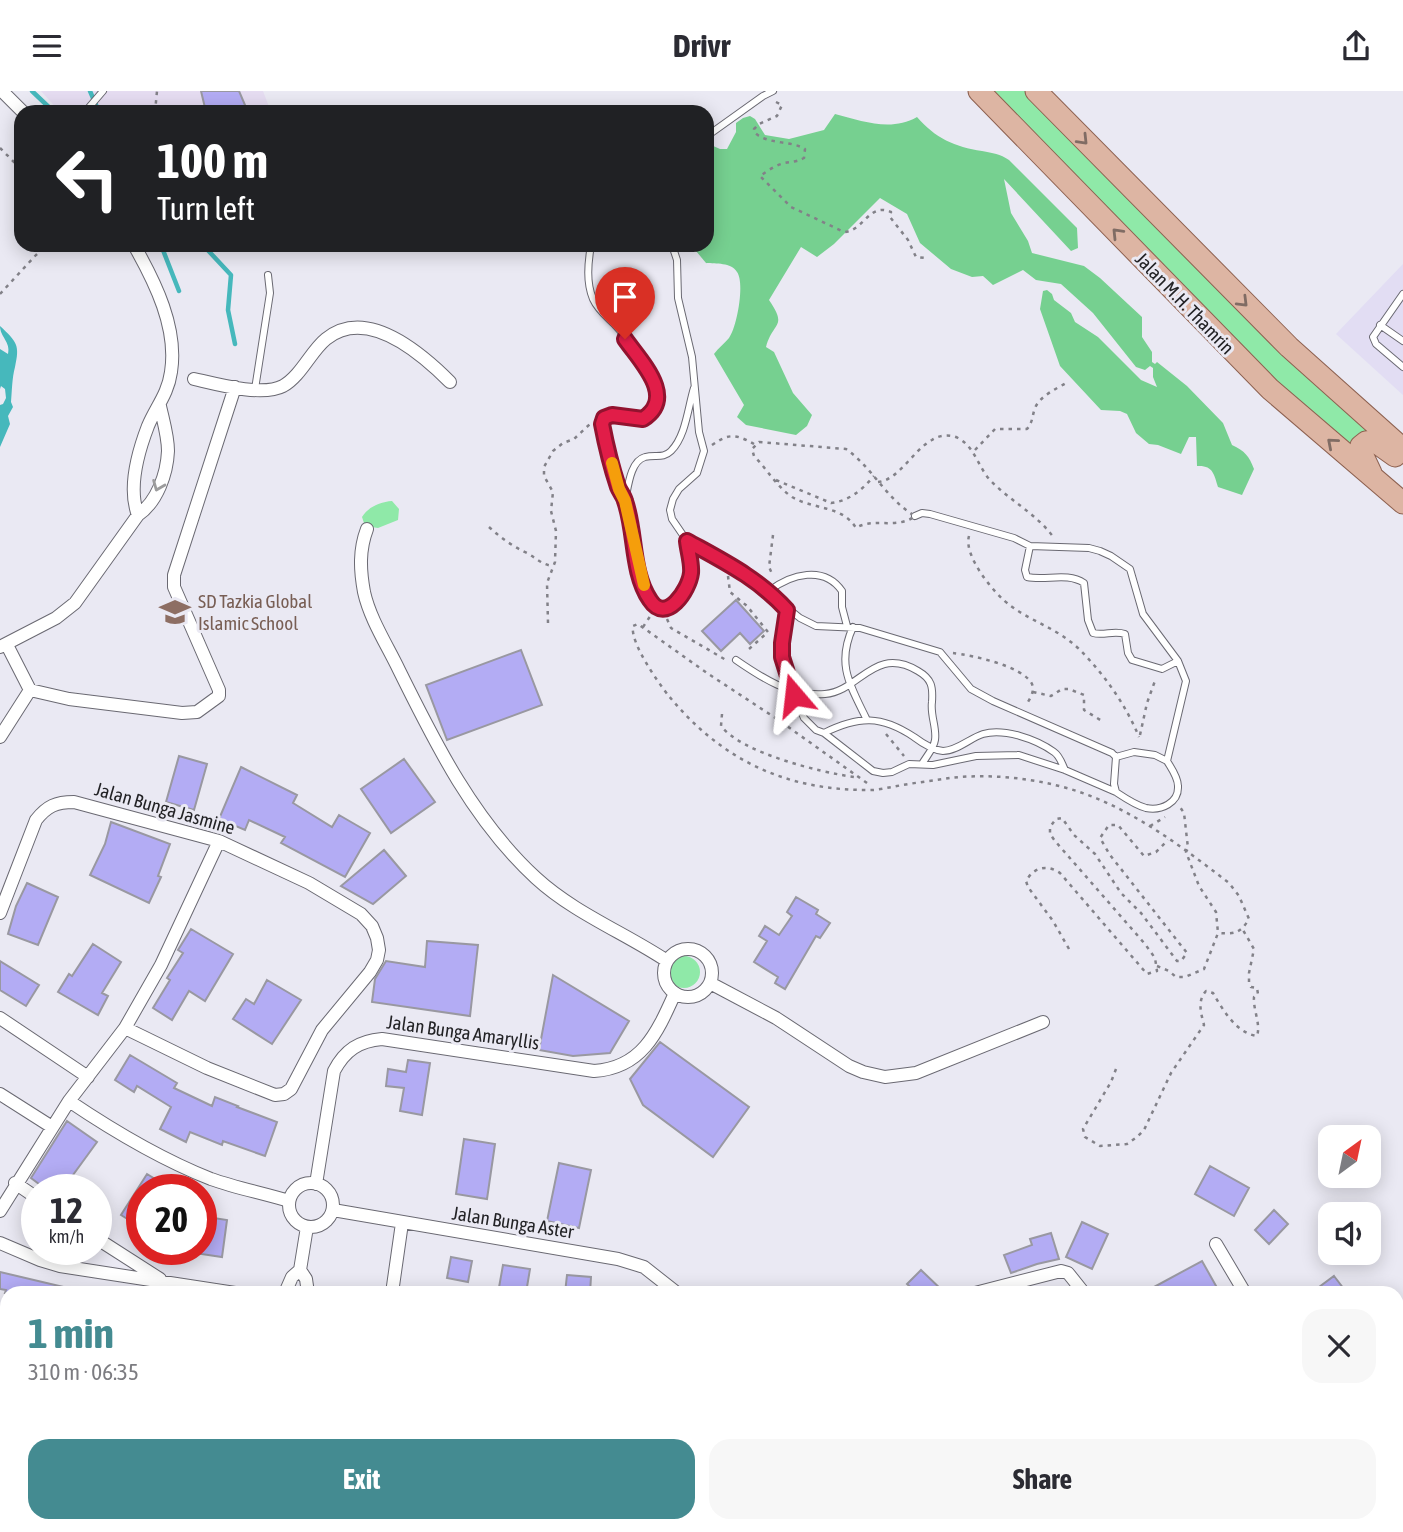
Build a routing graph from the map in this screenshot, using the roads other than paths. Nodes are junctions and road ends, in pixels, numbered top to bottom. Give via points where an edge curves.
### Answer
1 (2, 91) edge
2 (103, 91) edge
3 (773, 91) edge
4 (979, 91) edge
5 (1036, 91) edge
6 (16, 105) edge
7 (92, 105) edge
8 (714, 131) edge
9 (137, 252) edge
10 (590, 252) edge
11 (674, 252) edge
12 (268, 275) dead end
13 (1403, 294) edge
14 (1380, 325) junction
15 (1403, 341) edge
16 (1403, 367) edge
17 (194, 379) dead end
18 (450, 382) dead end
19 (695, 383) junction
20 (235, 387) junction
21 (255, 389) junction
22 (160, 406) junction
23 (684, 426) junction
24 (699, 432) junction
25 (1403, 449) edge
26 (1403, 462) edge
27 (1396, 497) edge
28 (625, 501) junction
29 (138, 515) junction
30 (915, 516) road end
31 (367, 529) dead end
32 (687, 541) junction
33 (1030, 546) junction
34 (769, 591) junction
35 (787, 610) junction
36 (850, 627) junction
37 (4, 646) edge
38 (736, 660) road end
39 (1178, 661) junction
40 (850, 685) junction
41 (30, 690) junction
42 (793, 690) junction
43 (869, 719) junction
44 (824, 733) junction
45 (0, 737) edge
46 (932, 747) junction
47 (1116, 757) junction
48 (1167, 761) junction
49 (922, 764) junction
50 (1065, 770) junction
51 (1116, 792) junction
52 (219, 841) junction
53 (0, 913) edge
54 (667, 961) junction
55 (710, 983) junction
56 (675, 993) junction
57 (0, 1018) edge
58 (1043, 1022) dead end
59 (125, 1028) junction
60 (88, 1077) junction
61 (0, 1094) edge
62 (69, 1101) junction
63 (52, 1127) junction
64 (15, 1183) junction
65 (316, 1184) junction
66 (21, 1187) edge
67 (289, 1201) junction
68 (333, 1210) junction
69 (0, 1211) edge
70 (402, 1223) junction
71 (307, 1227) junction
72 (0, 1243) edge
73 (1216, 1244) dead end
74 (112, 1248) edge
75 (300, 1270) junction
76 (163, 1281) junction
77 (193, 1286) edge
78 (288, 1286) edge
79 (307, 1286) edge
80 (393, 1286) edge
81 (669, 1286) edge
82 (1014, 1286) edge
83 (1078, 1286) edge
84 (1241, 1286) edge

1 - 6 street
2 - 7 lane
3 - 8 lane
27 -> 4 main road, Jalan M.H. Thamrin via 1270,389
5 -> 25 main road via 1289,347
9 - 22 street via 160,298 172,340 172,369
10 - 28 lane via 589,290 594,302 647,372 659,400 643,419 604,418 606,444
11 - 19 lane via 678,298
12 - 21 lane via 270,293
13 - 14 lane
14 - 15 lane
14 - 16 lane via 1374,341
17 - 20 street
18 - 21 street via 431,363 388,335 345,327 326,339 284,386
19 - 23 lane
19 - 24 lane
20 - 21 street
20 - 41 street via 174,575 174,587 219,696 197,712 182,713
22 - 29 street via 149,424 134,484
22 -> 29 street via 168,450 164,472 148,509
23 - 24 lane
23 - 28 lane via 673,449 639,460
24 - 32 lane via 704,451 697,473 680,489 670,510
26 - 27 main road via 1374,441 1361,446 1372,473
28 - 32 lane via 640,575 656,606 673,606 680,598 691,573
29 - 37 street via 75,603
30 - 33 lane via 930,514
31 - 54 street via 360,554 369,608 433,739 463,789 497,837 539,881
32 - 34 lane
33 - 39 lane via 1089,548 1130,569 1143,614
33 - 39 lane via 1027,576 1077,578 1084,583 1087,620 1093,633 1125,634 1132,660 1162,669
34 - 35 lane
34 - 36 lane via 789,578 825,576 842,591
35 - 36 lane via 816,626
35 - 42 lane via 782,657
36 - 40 lane via 845,653
36 - 47 lane via 940,652 971,689
37 - 41 street
38 - 42 lane
39 - 48 lane via 1186,681
40 - 42 lane via 824,694
40 - 43 lane
40 - 46 lane via 870,668 884,665 905,665 924,674 933,688
41 - 45 street
42 - 44 lane via 804,718
43 - 44 lane
43 - 46 lane via 894,726
44 - 49 lane via 873,771 892,772
46 - 49 lane
46 - 50 lane via 942,751 982,734 1004,733 1055,753
47 - 48 lane via 1134,752
47 - 51 lane
48 - 51 lane via 1178,786 1174,800 1166,806 1148,809
49 - 50 lane via 1019,755
50 - 51 lane
52 - 53 street, Jalan Bunga Jasmine via 74,802 58,802 36,820
52 - 59 street
52 - 59 street, Jalan Bunga Jasmine via 280,867 361,914 377,938 377,960 322,1030 284,1094 275,1095 207,1068
54 - 55 street via 682,950 701,954 710,964
54 - 56 street via 666,982
55 - 56 street via 695,996
55 - 58 street via 776,1018 849,1066 885,1077 916,1073
56 - 65 street, Jalan Bunga Amaryllis via 642,1050 613,1070 594,1071 382,1039 354,1046 334,1070
57 - 60 street
59 - 60 street
60 - 62 street
61 - 63 street
62 - 63 street
62 - 67 street via 162,1158 214,1180
63 - 64 street
64 - 66 street
64 - 69 street
65 - 67 street via 302,1185
65 - 68 street via 331,1196
67 - 71 street via 291,1215
68 - 70 street, Jalan Bunga Aster
68 - 71 street via 326,1222
70 - 80 street
70 - 81 street, Jalan Bunga Aster via 632,1262
71 - 75 street
72 - 76 street via 60,1266
73 - 84 street
74 - 76 street
75 - 78 street
75 - 79 street
76 - 77 street
82 - 83 street via 1060,1271 1068,1273

